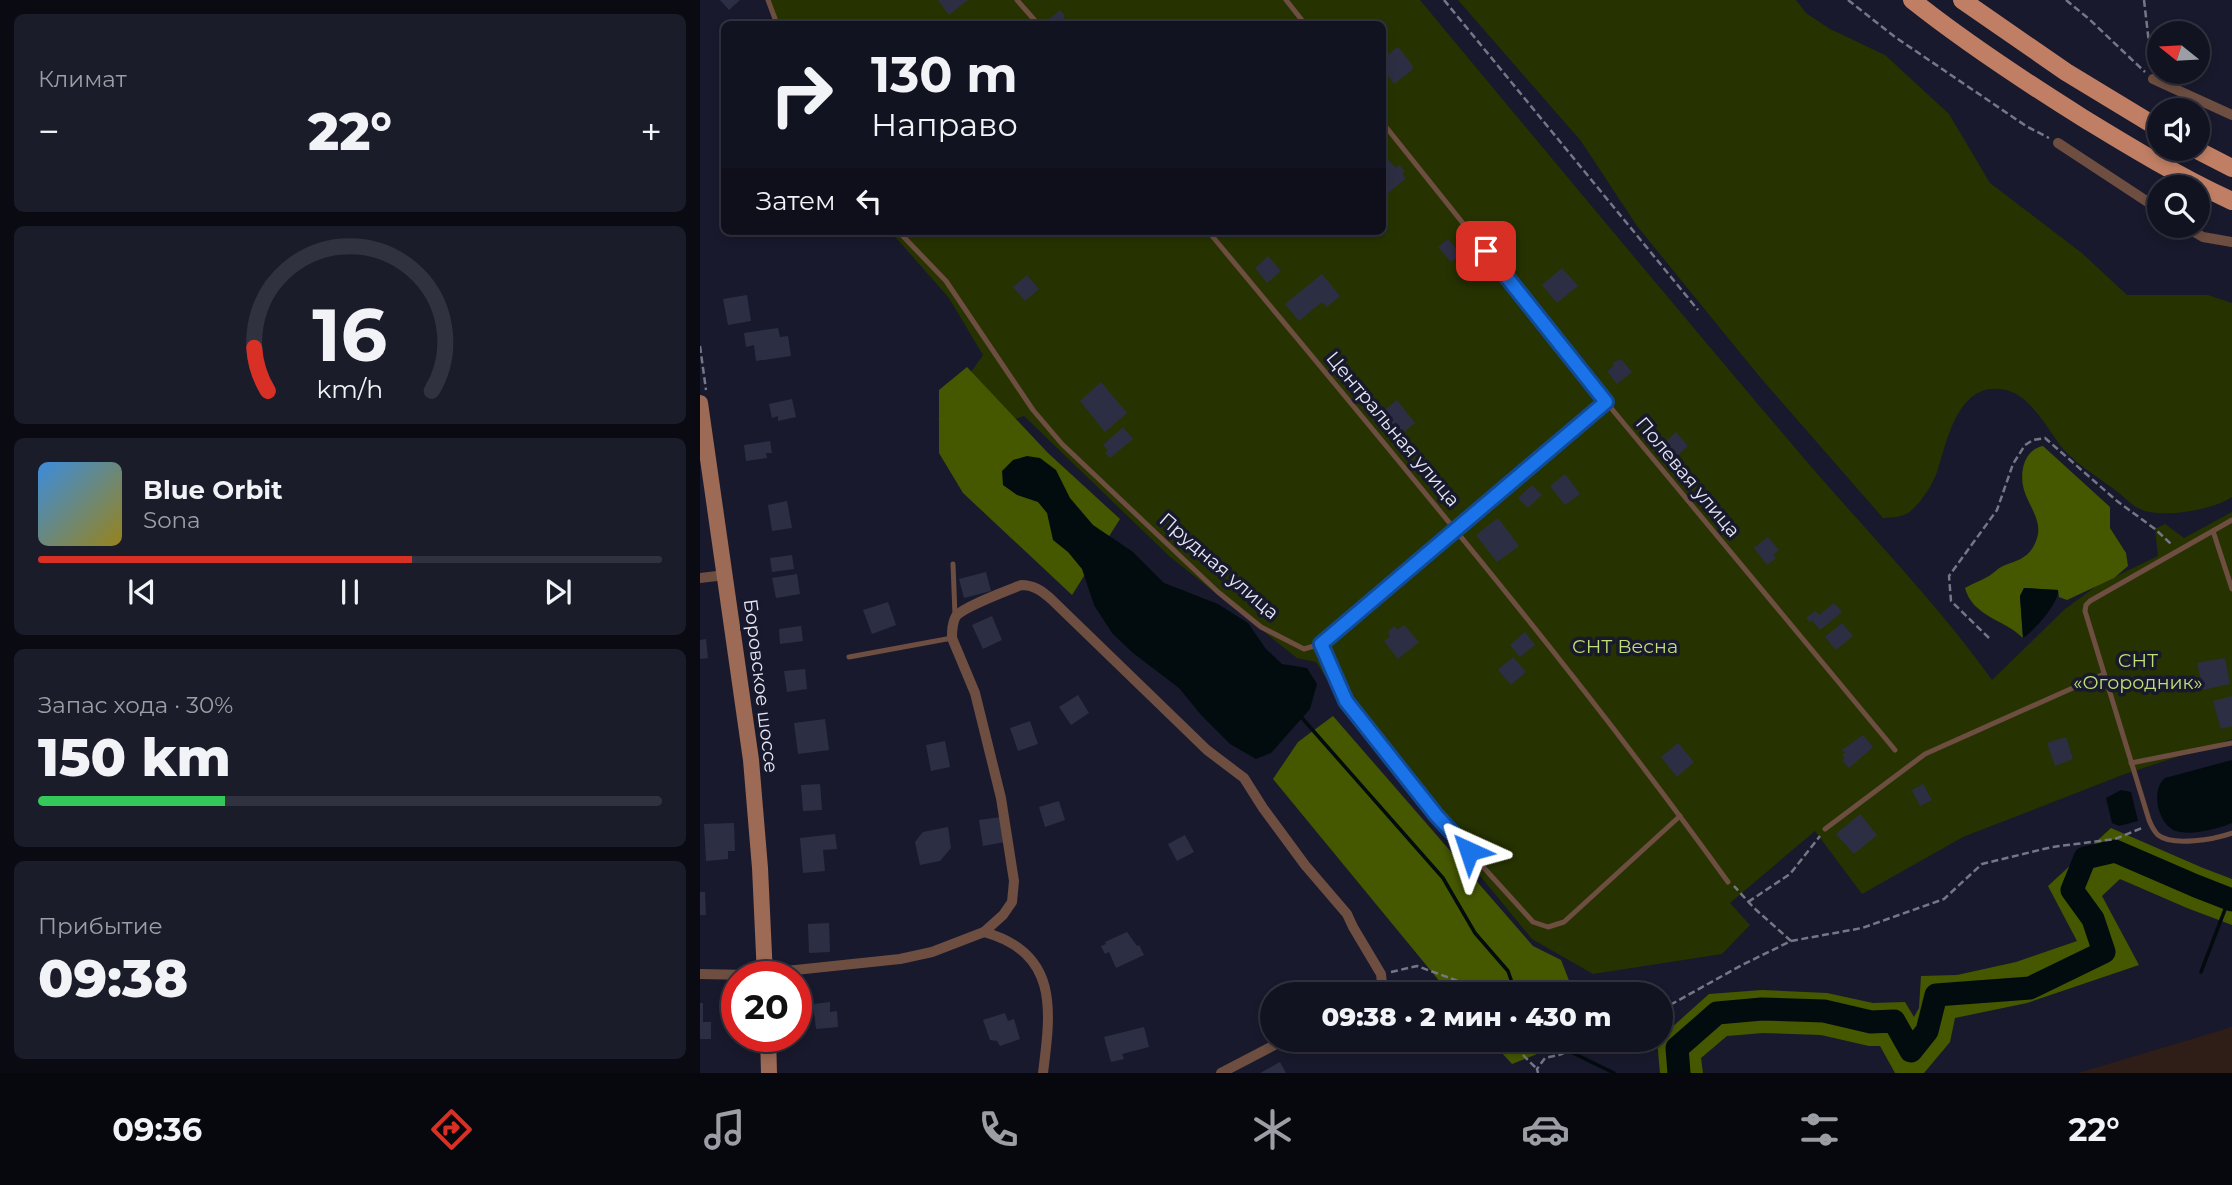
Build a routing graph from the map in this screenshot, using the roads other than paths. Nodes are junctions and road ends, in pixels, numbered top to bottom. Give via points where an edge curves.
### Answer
1 (768, 0) edge
2 (1017, 0) edge
3 (1286, 0) edge
4 (1912, 0) edge
5 (1962, 0) edge
6 (776, 21) edge
7 (1035, 21) edge
8 (1303, 21) edge
9 (2164, 84) edge
10 (2232, 115) edge
11 (2147, 121) edge
12 (1386, 127) edge
13 (2058, 143) road end
14 (2210, 157) edge
15 (2232, 168) edge
16 (2232, 201) edge
17 (2147, 202) edge
18 (902, 235) edge
19 (1211, 235) edge
20 (2206, 238) edge
21 (2232, 242) edge
22 (1606, 402) junction
23 (700, 403) edge
24 (2232, 520) edge
25 (1455, 530) junction
26 (2213, 531) junction
27 (953, 564) dead end
28 (725, 575) junction
29 (700, 578) edge
30 (2232, 589) edge
31 (955, 618) junction
32 (952, 638) junction
33 (1321, 644) junction
34 (849, 657) dead end
35 (2104, 674) junction
36 (2232, 743) edge
37 (1895, 750) dead end
38 (2132, 763) junction
39 (1680, 816) junction
40 (1825, 829) road end
41 (2232, 833) edge
42 (1728, 883) road end
43 (984, 932) junction
44 (764, 961) edge
45 (812, 969) edge
46 (700, 974) edge
47 (721, 974) edge
48 (1382, 982) edge
49 (768, 1052) edge
50 (1261, 1052) edge
51 (769, 1073) edge
52 (1043, 1073) edge
53 (1221, 1073) edge

1 - 6 lane
2 - 7 lane
3 - 8 lane
4 - 16 main road via 2053,99 2165,167
5 - 11 main road
9 - 10 street
12 - 22 lane, Полевая улица
13 - 17 street
14 - 15 main road
18 - 33 lane, Прудная улица via 946,281 1033,410 1062,444 1261,627 1304,649
19 - 25 lane, Центральная улица
20 - 21 street
22 - 25 lane
22 - 37 lane, Полевая улица
23 - 28 main road, Боровское шоссе
24 - 26 lane
25 - 33 lane
25 - 39 lane, Центральная улица
26 - 30 lane
26 - 35 lane via 2086,605
27 - 31 lane
28 - 29 street
28 - 44 main road, Боровское шоссе via 752,772
31 - 32 street
31 - 48 street via 1021,584 1040,589 1207,750 1244,778 1305,865 1347,914
32 - 34 lane
32 - 43 street via 975,693 1001,798 1014,881 1012,902
33 - 39 lane via 1346,701 1436,815 1533,922 1548,927 1564,922
35 - 38 lane
35 - 40 lane via 1926,754
36 - 38 lane
38 - 41 lane via 2158,835 2203,840
39 - 42 lane, Центральная улица
43 - 45 street via 900,959
43 - 52 street via 1012,942 1026,953 1045,986 1048,1027
46 - 47 street
49 - 51 main road
50 - 53 street

